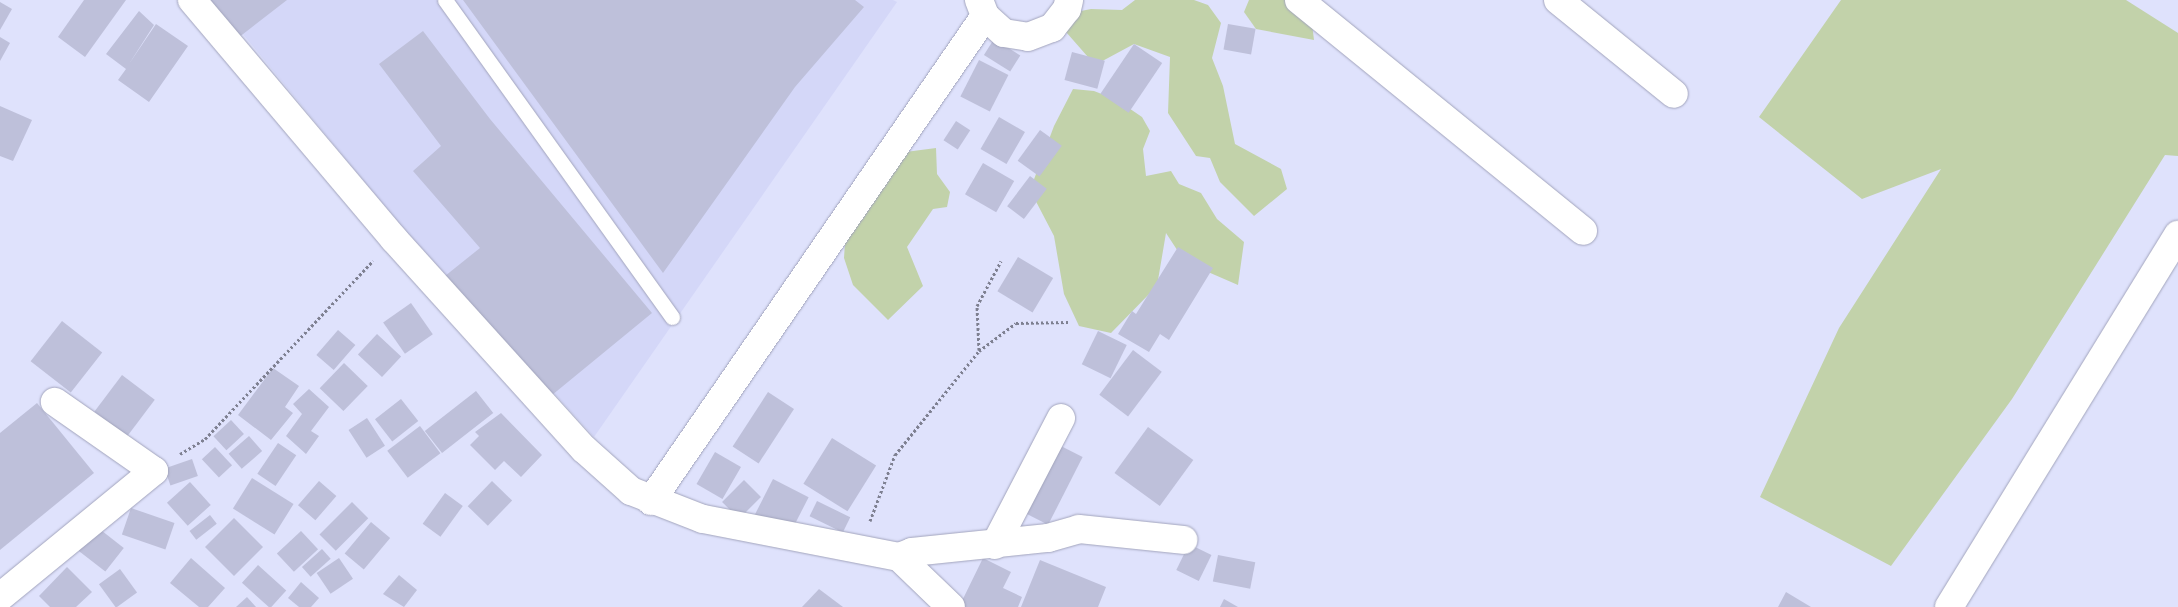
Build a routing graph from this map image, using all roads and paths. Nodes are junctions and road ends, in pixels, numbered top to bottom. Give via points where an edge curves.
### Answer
1 (192, 0) edge
2 (445, 0) edge
3 (1069, 0) edge
4 (1299, 0) edge
5 (1558, 0) edge
6 (982, 8) edge
7 (1674, 94) dead end
8 (1584, 231) dead end
9 (2178, 235) edge
10 (394, 239) junction
11 (1001, 261) dead end
12 (672, 317) dead end
13 (1068, 322) dead end
14 (980, 351) junction
15 (55, 402) dead end
16 (1061, 418) dead end
17 (154, 471) junction
18 (651, 501) junction
19 (1183, 540) dead end
20 (995, 546) junction
21 (858, 549) junction
22 (899, 557) junction
23 (0, 597) edge
24 (951, 607) edge
25 (1949, 607) edge

1 - 10 street
2 - 12 lane
3 - 6 street via 1068,9 1052,28 1028,37 1004,32
4 - 8 street
5 - 7 street
6 - 18 street
9 - 25 street
10 - 17 path via 205,439
10 - 18 street via 584,449 631,491
11 - 14 path via 977,306
13 - 14 path via 1016,323
14 - 21 path via 895,455
15 - 17 street
16 - 20 street
17 - 23 street
18 - 21 street via 703,519
19 - 20 street via 1078,529 1048,538
20 - 22 street via 912,552
21 - 22 street
22 - 24 street

